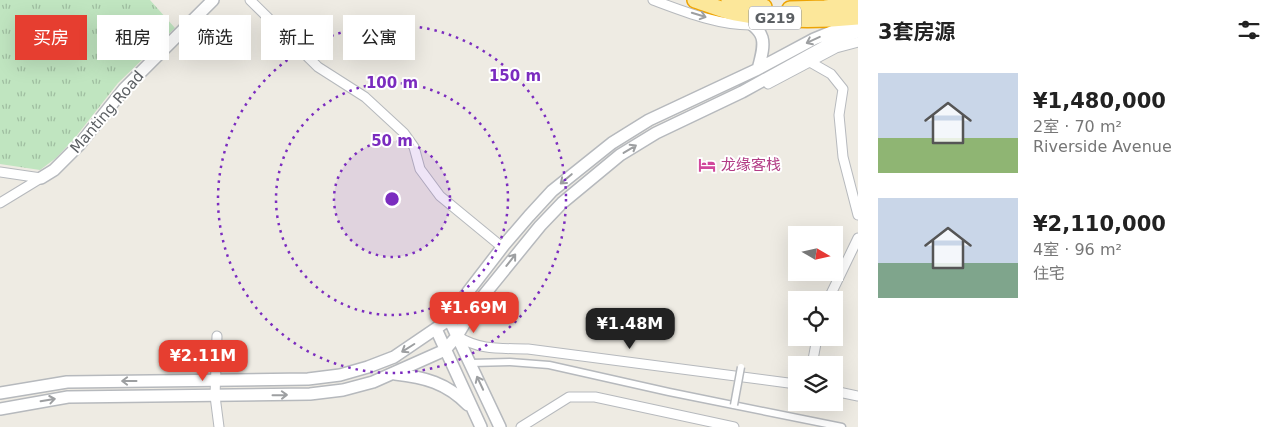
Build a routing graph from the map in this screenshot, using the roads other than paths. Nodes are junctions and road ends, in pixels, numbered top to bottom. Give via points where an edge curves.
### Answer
1 (213, 0) edge
2 (250, 0) edge
3 (653, 0) edge
4 (694, 0) edge
5 (858, 4) edge
6 (731, 6) edge
7 (858, 16) edge
8 (858, 21) edge
9 (756, 25) junction
10 (858, 32) edge
11 (858, 42) edge
12 (810, 62) junction
13 (758, 69) junction
14 (742, 92) junction
15 (690, 100) junction
16 (697, 114) junction
17 (0, 172) edge
18 (41, 178) junction
19 (0, 203) edge
20 (858, 215) edge
21 (858, 238) edge
22 (502, 247) junction
23 (832, 291) edge
24 (448, 316) junction
25 (436, 329) junction
26 (217, 336) dead end
27 (457, 336) junction
28 (445, 350) junction
29 (471, 363) junction
30 (741, 367) dead end
31 (393, 373) junction
32 (215, 381) junction
33 (788, 383) edge
34 (843, 393) edge
35 (0, 394) edge
36 (215, 396) junction
37 (858, 396) edge
38 (734, 405) junction
39 (0, 409) edge
40 (473, 409) junction
41 (728, 426) edge
42 (219, 427) edge
43 (481, 427) edge
44 (500, 427) edge
45 (521, 427) edge
46 (842, 427) edge

1 - 18 street, Manting Road via 124,89 75,150
2 - 22 street via 318,67 365,97 404,132 414,146 420,169 440,196
3 -> 9 street via 736,26
4 - 6 highway, G219
5 - 6 highway, G219 via 781,10
6 - 7 highway, G219 via 781,19
6 - 9 street
8 -> 13 street via 814,39
9 - 13 street via 764,48
10 - 14 street via 840,38
11 - 12 street via 836,48
12 - 14 street via 753,91
12 - 20 street via 831,74 843,89 839,115 842,157
13 - 15 street
14 - 16 street
15 - 16 street
15 -> 22 street via 612,142 552,191
27 -> 16 street via 475,306 562,202 620,155
17 - 18 street
18 - 19 street
21 - 23 street
22 - 24 street
24 - 25 street
24 - 27 street
25 - 28 street
25 -> 32 street via 394,357 340,375
26 - 32 street
27 - 28 street
27 - 29 street
27 - 33 street via 484,348 528,349
28 - 31 street
28 - 40 street
29 - 38 street via 549,365
44 -> 29 street
30 - 38 street, bridge
36 -> 31 street via 343,390
31 - 40 street via 436,383 460,396
32 -> 35 street via 67,382
32 - 36 street
34 - 37 street
39 -> 36 street via 68,397
36 - 42 street
38 - 46 street
40 - 43 street
41 - 45 street via 582,396 569,397

